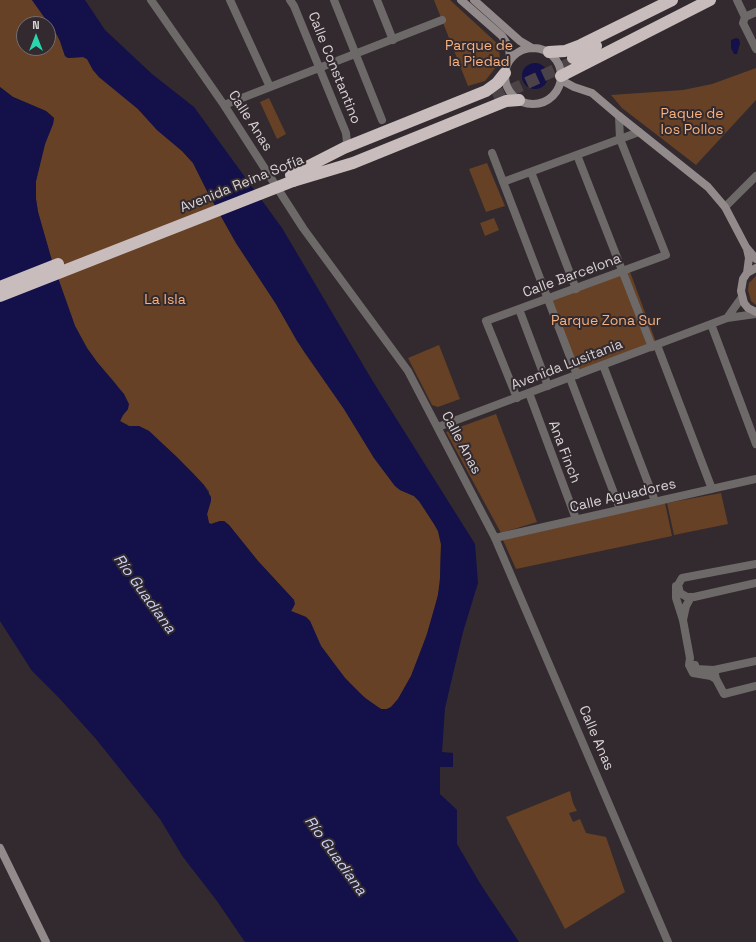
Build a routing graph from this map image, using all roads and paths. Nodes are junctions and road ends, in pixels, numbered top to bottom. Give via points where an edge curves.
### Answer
1 (151, 0) edge
2 (230, 0) edge
3 (290, 0) edge
4 (334, 0) edge
5 (377, 0) edge
6 (461, 0) edge
7 (474, 0) edge
8 (672, 0) edge
9 (683, 0) edge
10 (697, 0) edge
11 (710, 0) edge
12 (736, 0) edge
13 (756, 12) edge
14 (745, 17) junction
15 (442, 20) dead end
16 (393, 40) junction
17 (532, 48) junction
18 (756, 49) edge
19 (549, 52) junction
20 (356, 54) junction
21 (510, 59) junction
22 (320, 68) junction
23 (505, 73) junction
24 (561, 78) junction
25 (270, 87) junction
26 (581, 89) junction
27 (555, 94) junction
28 (493, 96) tunnel mouth
29 (519, 100) junction
30 (224, 104) junction
31 (618, 116) junction
32 (382, 120) dead end
33 (639, 132) junction
34 (620, 139) junction
35 (344, 148) junction
36 (492, 153) dead end
37 (576, 155) junction
38 (531, 172) junction
39 (756, 176) edge
40 (292, 178) junction
41 (503, 182) junction
42 (725, 207) junction
43 (746, 247) junction
44 (756, 259) edge
45 (756, 268) edge
46 (622, 272) junction
47 (747, 274) junction
48 (0, 287) edge
49 (576, 289) junction
50 (0, 296) edge
51 (742, 297) junction
52 (548, 299) junction
53 (519, 309) junction
54 (756, 313) edge
55 (727, 318) junction
56 (711, 324) junction
57 (654, 346) junction
58 (603, 365) junction
59 (573, 376) junction
60 (548, 386) junction
61 (529, 393) junction
62 (517, 398) junction
63 (438, 427) junction
64 (756, 444) edge
65 (756, 479) edge
66 (712, 489) junction
67 (655, 501) junction
68 (620, 509) junction
69 (576, 519) junction
70 (495, 538) junction
71 (756, 564) edge
72 (680, 581) junction
73 (756, 583) edge
74 (691, 597) junction
75 (684, 620) junction
76 (690, 658) junction
77 (756, 661) edge
78 (714, 670) junction
79 (716, 679) junction
80 (756, 686) edge
81 (0, 848) edge
82 (46, 942) edge
83 (668, 942) edge

1 - 30 street, Calle Anas
2 - 25 street
3 - 22 street, Calle Constantino
4 - 20 street
5 - 16 street
6 - 21 street via 502,36 509,47
7 - 17 street
8 - 19 highway via 581,45 565,51
9 - 10 highway via 574,59
11 - 24 highway
12 - 14 street
13 - 14 street
14 - 18 street via 743,23
15 - 16 street
16 - 20 street
17 - 19 street
17 - 21 street via 524,49
19 - 24 street via 558,62
20 - 22 street
20 - 32 street
21 - 23 street
22 - 25 street
22 - 35 street, Calle Constantino via 346,133 347,142
23 - 29 street via 508,88
23 - 35 highway via 486,91
24 - 26 street
24 - 27 street
25 - 30 street
26 - 27 street
26 - 31 street via 592,93
27 - 29 street via 534,104
28 - 40 highway, Avenida Reina Sofía
29 - 40 highway via 506,101 353,163
30 - 63 street, Calle Anas via 303,228 408,371
31 - 33 street
31 - 34 street
33 - 34 street
33 - 42 street via 708,187
34 - 37 street
34 - 46 street, Calle Barcelona via 666,255
35 - 40 highway
36 - 41 street
37 - 38 street
37 - 46 street
38 - 41 street
38 - 49 street
39 - 42 street
40 - 48 highway, Avenida Reina Sofía, bridge
40 - 50 highway, Avenida Reina Sofía, bridge
41 - 52 street
42 - 43 street
43 - 44 street
43 - 47 street via 749,258
45 - 47 street
46 - 49 street, Calle Barcelona
46 - 57 street
47 - 51 street via 741,285
49 - 52 street, Calle Barcelona
51 - 54 street via 748,308
51 - 55 street
52 - 53 street, Calle Barcelona
52 - 59 street
53 - 60 street
53 - 62 street, Calle Barcelona via 486,321
54 - 55 street, Avenida Lusitania
55 - 56 street, Avenida Lusitania
56 - 57 street, Avenida Lusitania
56 - 64 street
57 - 58 street, Avenida Lusitania
57 - 66 street
58 - 59 street, Avenida Lusitania
58 - 67 street
59 - 60 street, Avenida Lusitania
59 - 68 street
60 - 61 street, Avenida Lusitania
61 - 62 street, Avenida Lusitania
61 - 69 street, Ana Finch
62 - 63 street, Avenida Lusitania
63 - 70 street, Calle Anas
65 - 66 street, Calle Aguadores
66 - 67 street, Calle Aguadores
67 - 68 street, Calle Aguadores
68 - 69 street, Calle Aguadores
69 - 70 street, Calle Aguadores
70 - 83 street, Calle Anas
71 - 72 street via 682,578
72 - 74 street via 680,593
72 - 75 street via 675,589
73 - 74 street
74 - 75 street via 686,606
75 - 76 street
76 - 78 street via 696,669
76 - 79 street via 689,665 693,673
77 - 78 street
78 - 79 street
79 - 80 street via 724,694
81 - 82 street

